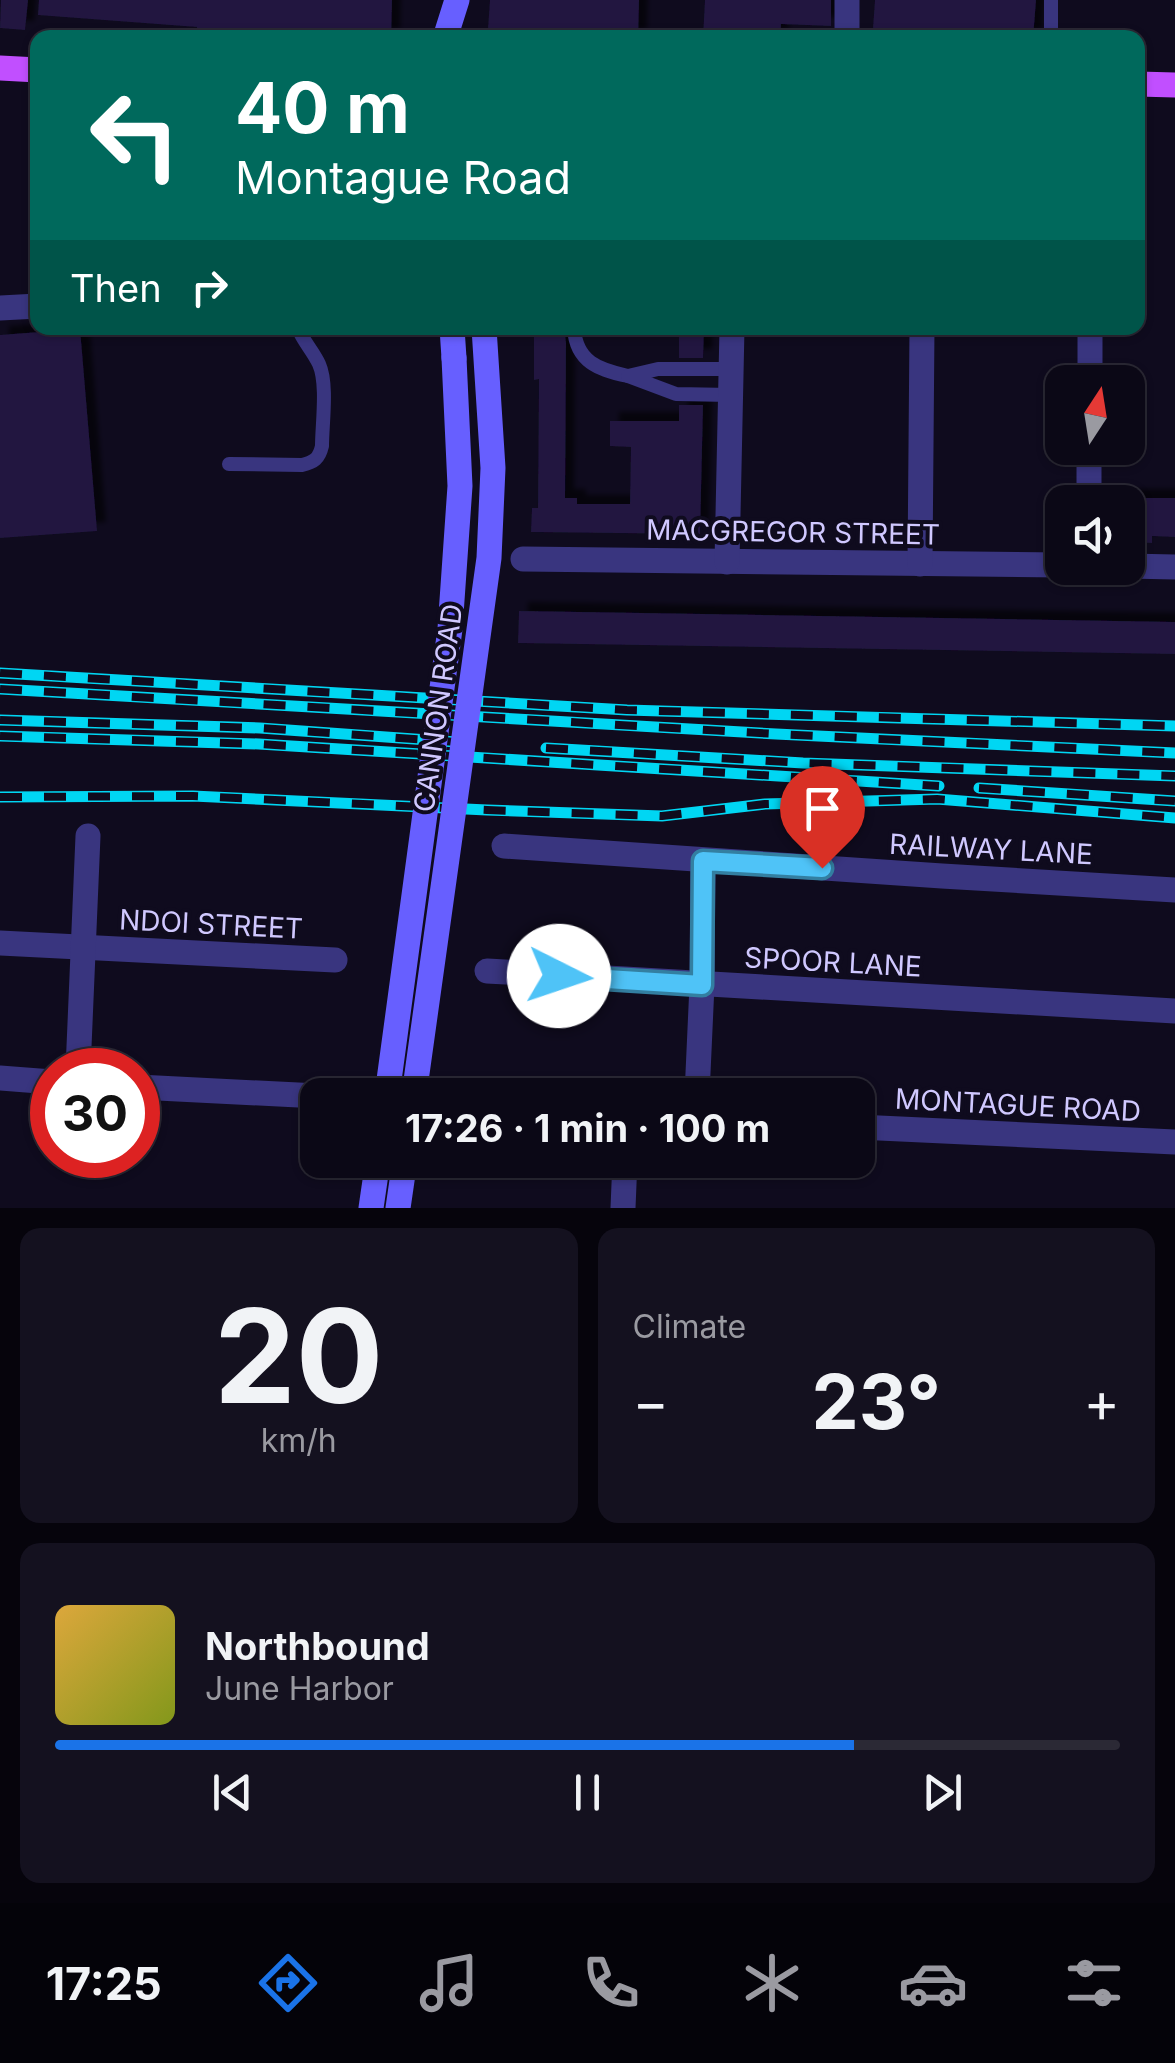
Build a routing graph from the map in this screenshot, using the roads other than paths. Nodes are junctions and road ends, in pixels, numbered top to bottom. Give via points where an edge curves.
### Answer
1 (457, 0) edge
2 (847, 0) edge
3 (1051, 0) edge
4 (448, 30) edge
5 (463, 30) edge
6 (847, 30) edge
7 (1051, 30) edge
8 (0, 68) edge
9 (30, 70) edge
10 (1145, 84) edge
11 (1175, 84) edge
12 (30, 306) edge
13 (0, 308) edge
14 (300, 335) edge
15 (452, 335) edge
16 (484, 335) edge
17 (574, 335) edge
18 (732, 335) edge
19 (922, 335) edge
20 (1090, 335) edge
21 (1090, 365) edge
22 (628, 376) junction
23 (731, 382) junction
24 (229, 464) dead end
25 (523, 559) dead end
26 (727, 562) junction
27 (920, 564) junction
28 (1045, 565) edge
29 (1145, 566) edge
30 (1175, 567) edge
31 (88, 836) dead end
32 (504, 846) dead end
33 (703, 861) junction
34 (1175, 890) edge
35 (0, 942) edge
36 (84, 948) junction
37 (335, 960) dead end
38 (487, 971) dead end
39 (702, 985) junction
40 (1175, 1011) edge
41 (79, 1048) edge
42 (0, 1078) edge
43 (388, 1078) edge
44 (416, 1078) edge
45 (698, 1078) edge
46 (30, 1080) edge
47 (160, 1088) edge
48 (300, 1095) edge
49 (875, 1128) edge
50 (1175, 1142) edge
51 (376, 1178) edge
52 (402, 1178) edge
53 (625, 1178) edge
54 (372, 1205) edge
55 (398, 1208) edge
56 (623, 1208) edge

1 - 4 main road
1 - 5 main road
2 - 6 street
3 - 7 lane
8 - 9 main road
10 - 11 main road
12 - 13 street
14 - 24 lane via 323,377 320,456 302,465
15 - 43 main road, CANNON ROAD, bridge via 460,486 450,629
16 - 44 main road, CANNON ROAD, bridge via 493,468 489,558
17 - 22 lane via 586,358
18 - 23 street
19 - 27 street
20 - 21 street
22 - 23 lane via 658,369
22 - 23 lane via 676,394
23 - 26 street
25 - 26 street, MACGREGOR STREET
26 - 27 street, MACGREGOR STREET
27 - 28 street, MACGREGOR STREET
29 - 30 street
31 - 36 street, NDOI STREET
32 - 33 street, RAILWAY LANE
33 - 34 street, RAILWAY LANE
33 - 39 street
35 - 36 street, NDOI STREET
36 - 37 street, NDOI STREET
36 - 41 street, NDOI STREET
38 - 39 street, SPOOR LANE
39 - 40 street, SPOOR LANE
39 - 45 street
42 - 46 street
47 - 48 street
49 - 50 street, MONTAGUE ROAD
51 - 54 main road
52 - 55 main road
53 - 56 street

